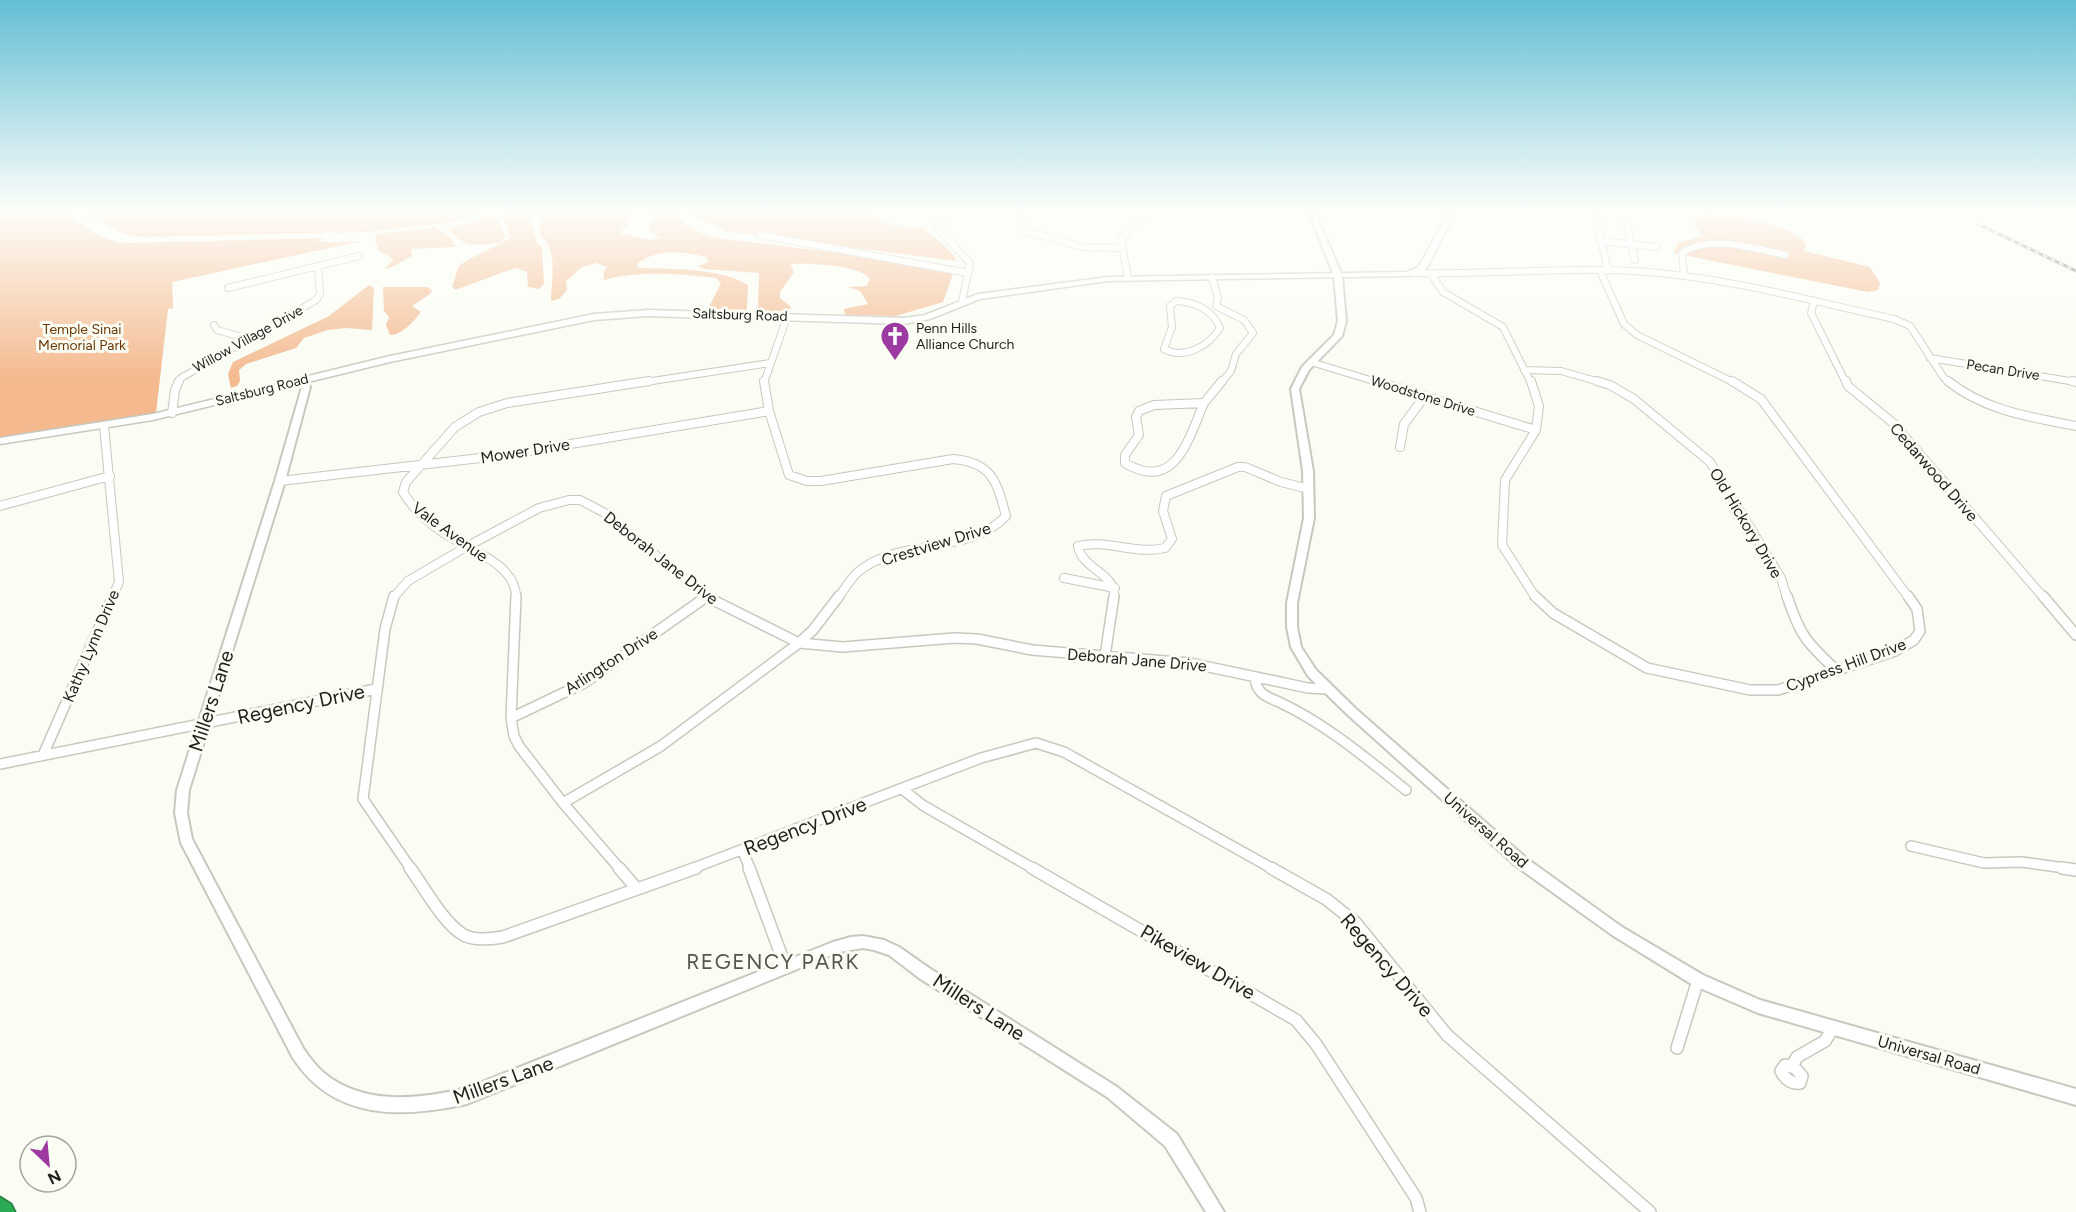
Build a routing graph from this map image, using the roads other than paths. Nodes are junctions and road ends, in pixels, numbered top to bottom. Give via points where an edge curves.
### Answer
1 (308, 269) edge
2 (318, 269) edge
3 (944, 269) edge
4 (969, 269) edge
5 (1126, 269) edge
6 (1335, 269) edge
7 (1419, 269) edge
8 (1683, 269) edge
9 (1604, 271) junction
10 (968, 273) junction
11 (1413, 273) junction
12 (1431, 274) junction
13 (1684, 275) junction
14 (1338, 276) junction
15 (1212, 277) junction
16 (1128, 278) junction
17 (228, 288) dead end
18 (962, 302) junction
19 (1814, 302) junction
20 (1216, 305) junction
21 (1202, 307) junction
22 (787, 317) junction
23 (214, 324) dead end
24 (249, 339) junction
25 (1930, 358) junction
26 (1311, 362) junction
27 (770, 363) junction
28 (1524, 370) junction
29 (304, 379) junction
30 (2076, 382) edge
31 (1425, 396) junction
32 (1204, 403) junction
33 (1187, 404) junction
34 (769, 411) junction
35 (172, 412) junction
36 (1200, 412) junction
37 (104, 426) junction
38 (2076, 426) edge
39 (1536, 430) junction
40 (0, 441) edge
41 (1400, 447) dead end
42 (421, 465) junction
43 (110, 476) junction
44 (280, 482) junction
45 (1309, 489) junction
46 (0, 506) edge
47 (466, 547) junction
48 (1064, 578) dead end
49 (1115, 588) junction
50 (706, 597) junction
51 (2076, 635) edge
52 (799, 643) junction
53 (1105, 656) junction
54 (1837, 671) junction
55 (1255, 677) junction
56 (376, 689) junction
57 (1326, 689) junction
58 (511, 718) junction
59 (203, 724) junction
60 (43, 756) junction
61 (0, 764) edge
62 (902, 789) junction
63 (1406, 790) dead end
64 (563, 803) junction
65 (1911, 846) dead end
66 (743, 851) junction
67 (2076, 870) edge
68 (637, 889) junction
69 (786, 968) junction
70 (1698, 980) junction
71 (1833, 1028) junction
72 (1677, 1048) dead end
73 (1792, 1066) dead end
74 (2076, 1097) edge
75 (1216, 1212) edge
76 (1420, 1212) edge
77 (1650, 1212) edge

1 - 17 street
2 - 24 street, Willow Village Drive via 320,294 316,300
3 - 10 street
4 - 10 street
5 - 16 street
6 - 14 street, Universal Road
7 - 11 main road
8 - 13 street
9 - 12 street
9 - 13 street
9 - 54 street, Cypress Hill Drive via 1624,324 1637,335 1761,399 1917,609 1920,631 1914,640 1895,651
10 - 18 street
11 - 12 street
11 - 14 main road, Saltsburg Road
12 - 28 street, Cypress Hill Drive via 1445,294 1503,327
13 - 19 street
14 - 15 main road, Saltsburg Road
14 - 26 street, Universal Road via 1341,329
15 - 16 main road, Saltsburg Road
15 - 20 street
16 - 18 main road, Saltsburg Road via 1015,291
18 - 22 main road, Saltsburg Road via 935,315 912,320
19 - 25 street via 1906,324
19 - 51 street, Cedarwood Drive via 1810,313 1848,386 1893,423
20 - 21 street
20 - 32 street via 1247,322 1253,333 1236,354 1223,383
21 - 21 street via 1184,301 1171,304 1173,320 1164,346 1166,351 1186,354 1219,332 1218,322
22 - 27 street, Crestview Drive
22 - 29 main road, Saltsburg Road via 648,313 594,317
23 - 24 street via 217,330
24 - 35 street, Willow Village Drive via 181,378
25 - 30 street, Pecan Drive
25 - 38 street via 1951,386 1978,402 2010,413
26 - 31 street, Woodstone Drive
26 - 45 street, Universal Road via 1296,383 1295,399
27 - 34 street, Crestview Drive via 764,381
27 - 42 street, Vale Avenue via 495,405 464,419
28 - 39 street, Cypress Hill Drive via 1539,406
28 - 54 street, Old Hickory Drive via 1561,371 1610,385 1634,399 1710,462 1781,578 1796,624 1808,644
29 - 35 main road, Saltsburg Road
29 - 44 street, Millers Lane via 306,387
31 - 39 street, Woodstone Drive
31 - 41 street via 1404,424
32 - 33 street
32 - 36 street
33 - 36 street
33 - 36 street via 1154,405 1139,411 1139,435 1124,458 1128,465 1148,473 1168,468 1184,448
34 - 42 street, Mower Drive
34 - 52 street, Crestview Drive via 789,475 797,479 821,481 953,459 975,460 987,470 1006,516 993,528 898,553 864,568
35 - 37 main road, Saltsburg Road
37 - 40 main road, Saltsburg Road
37 - 43 street, Kathy Lynn Drive
39 - 54 street, Cypress Hill Drive via 1505,480 1502,545 1543,605 1630,660 1668,674 1765,691
42 - 44 street, Mower Drive
42 - 47 street, Vale Avenue via 406,482 407,501
43 - 46 street
43 - 60 street, Kathy Lynn Drive via 118,582
44 - 59 street, Millers Lane
45 - 49 street via 1238,466 1174,492 1167,496 1163,511 1172,539 1165,548 1136,551 1092,544 1078,546 1083,561
45 - 57 street, Universal Road via 1309,518 1292,603 1292,627 1296,647
47 - 50 street, Deborah Jane Drive via 540,508 580,500 603,512
47 - 56 street, Deborah Jane Drive via 408,581 393,598
47 - 58 street, Vale Avenue via 506,570 516,587
48 - 49 street
49 - 53 street
50 - 52 street, Deborah Jane Drive
50 - 58 street, Arlington Drive via 584,683
52 - 53 street, Deborah Jane Drive via 843,647 978,639 1032,650
52 - 64 street, Crestview Drive via 660,746
53 - 55 street, Deborah Jane Drive via 1190,663
55 - 57 street, Deborah Jane Drive
55 - 63 street via 1259,693 1295,709
56 - 59 street, Regency Drive
56 - 68 street, Regency Drive via 363,799 447,920 463,935 503,937
57 - 70 street, Universal Road via 1521,862 1617,931
58 - 64 street, Vale Avenue via 519,746
59 - 60 street, Regency Drive
59 - 69 street, Millers Lane via 183,790 181,813 186,838 298,1053 318,1078 340,1092 379,1105 401,1106 467,1096
60 - 61 street, Regency Drive
62 - 66 street, Regency Drive
62 - 76 street, Pikeview Drive via 924,806 1296,1020 1316,1044 1416,1198
62 - 77 street, Regency Drive via 981,758 1036,743 1064,752 1326,899 1355,922 1447,1035
64 - 68 street, Vale Avenue
65 - 67 street via 1984,863 2022,862
66 - 68 street, Regency Drive
66 - 69 street
69 - 75 street, Millers Lane via 854,942 888,947 1112,1092 1171,1140
70 - 71 street, Universal Road via 1758,1006
70 - 72 street
71 - 73 street via 1825,1041 1797,1057
71 - 74 street, Universal Road

